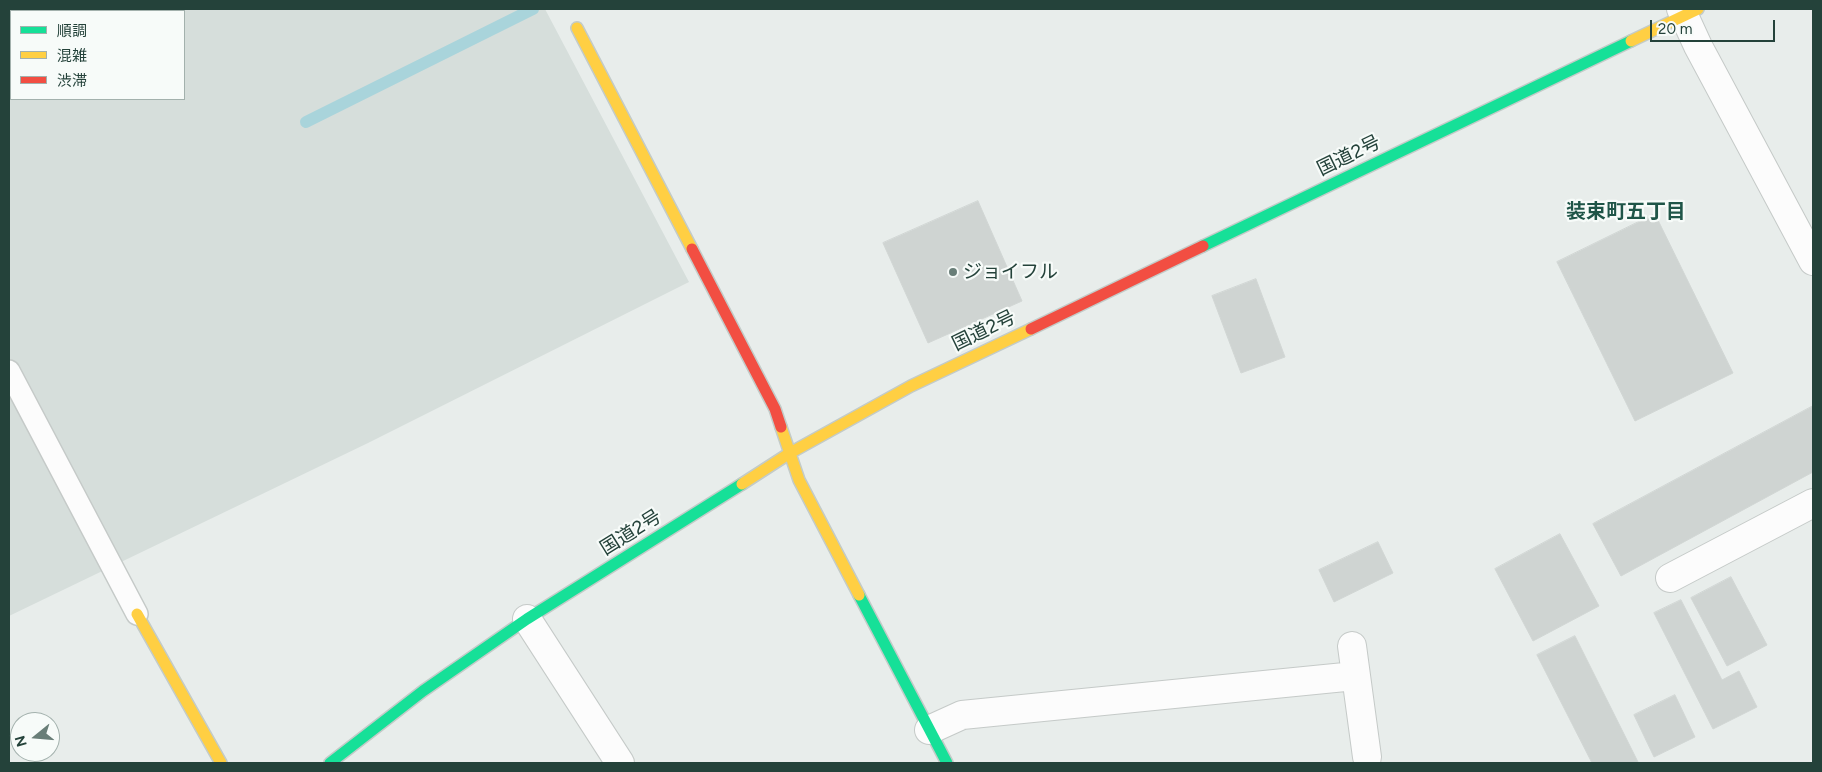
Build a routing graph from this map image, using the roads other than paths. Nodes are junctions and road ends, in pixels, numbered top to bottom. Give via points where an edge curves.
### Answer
1 (1688, 11) edge
2 (577, 28) dead end
3 (1813, 261) edge
4 (9, 370) edge
5 (790, 453) junction
6 (1813, 503) edge
7 (1670, 578) dead end
8 (137, 614) joint
9 (527, 619) junction
10 (1352, 646) dead end
11 (1355, 676) junction
12 (928, 730) junction
13 (1367, 757) dead end
14 (220, 763) edge
15 (330, 763) edge
16 (620, 763) edge
17 (947, 763) edge

1 - 3 street via 1698,46
1 - 5 main road, 国道2号 via 911,386
2 - 5 main road via 776,409
4 - 8 lane
5 - 9 main road, 国道2号
5 - 12 main road via 799,480
6 - 7 street
8 - 14 main road
9 - 15 main road, 国道2号 via 423,691
9 - 16 street
10 - 11 street
11 - 12 street via 962,716
11 - 13 street
12 - 17 main road

